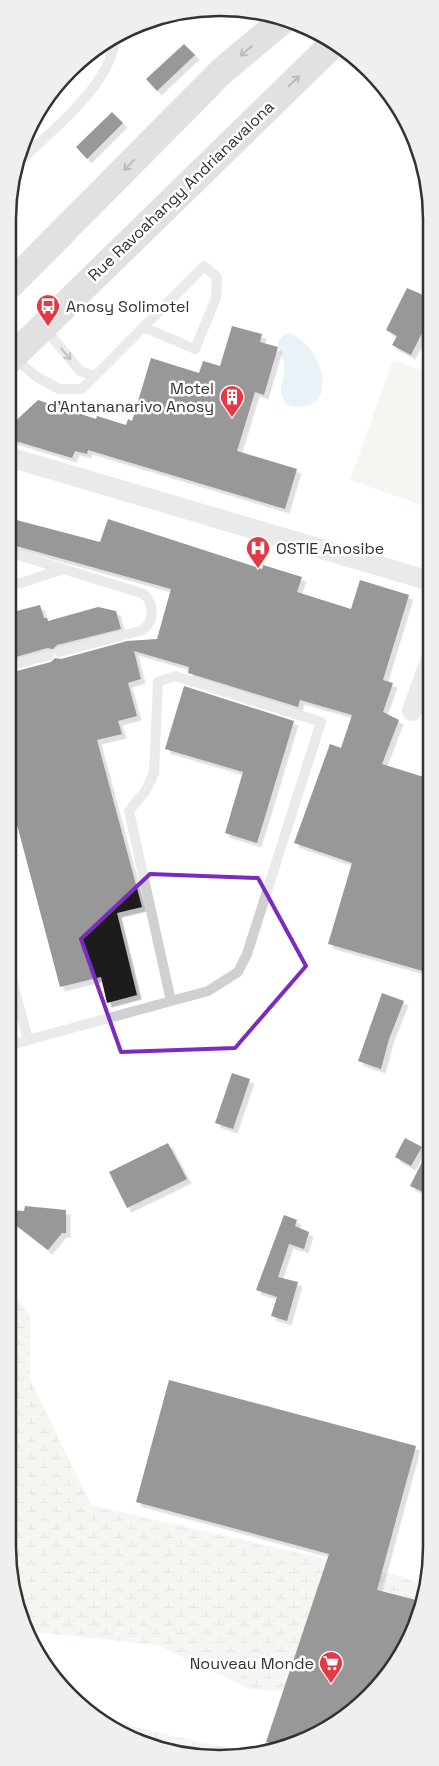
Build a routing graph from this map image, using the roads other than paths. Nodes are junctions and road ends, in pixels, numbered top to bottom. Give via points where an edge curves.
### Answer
1 (277, 25) edge
2 (113, 47) edge
3 (331, 51) edge
4 (27, 154) edge
5 (16, 279) edge
6 (43, 326) junction
7 (143, 327) junction
8 (16, 353) edge
9 (16, 362) edge
10 (95, 376) junction
11 (16, 459) edge
12 (16, 555) edge
13 (63, 569) junction
14 (423, 579) edge
15 (16, 583) edge
16 (16, 664) edge
17 (423, 680) edge
18 (412, 711) dead end
19 (16, 994) edge
20 (171, 1001) junction
21 (28, 1040) junction
22 (16, 1044) edge

1 -> 5 main road via 222,71
2 - 4 lane via 105,72 83,100
6 -> 3 main road, Rue Ravoahangy Andrianavalona
6 - 8 main road, Rue Ravoahangy Andrianavalona
6 -> 10 lane via 80,371
7 - 7 lane via 204,266 218,277 216,298 194,349
7 - 10 lane
9 - 10 lane via 59,389 82,389
11 - 14 street
12 - 13 lane
13 - 15 lane
13 - 16 lane via 144,594 151,600 153,608 148,625 143,630
17 - 18 street
19 - 21 lane
20 - 20 lane via 208,990 238,972 248,954 321,722 175,676 158,682 154,773 129,812
20 - 21 lane
21 - 22 lane

